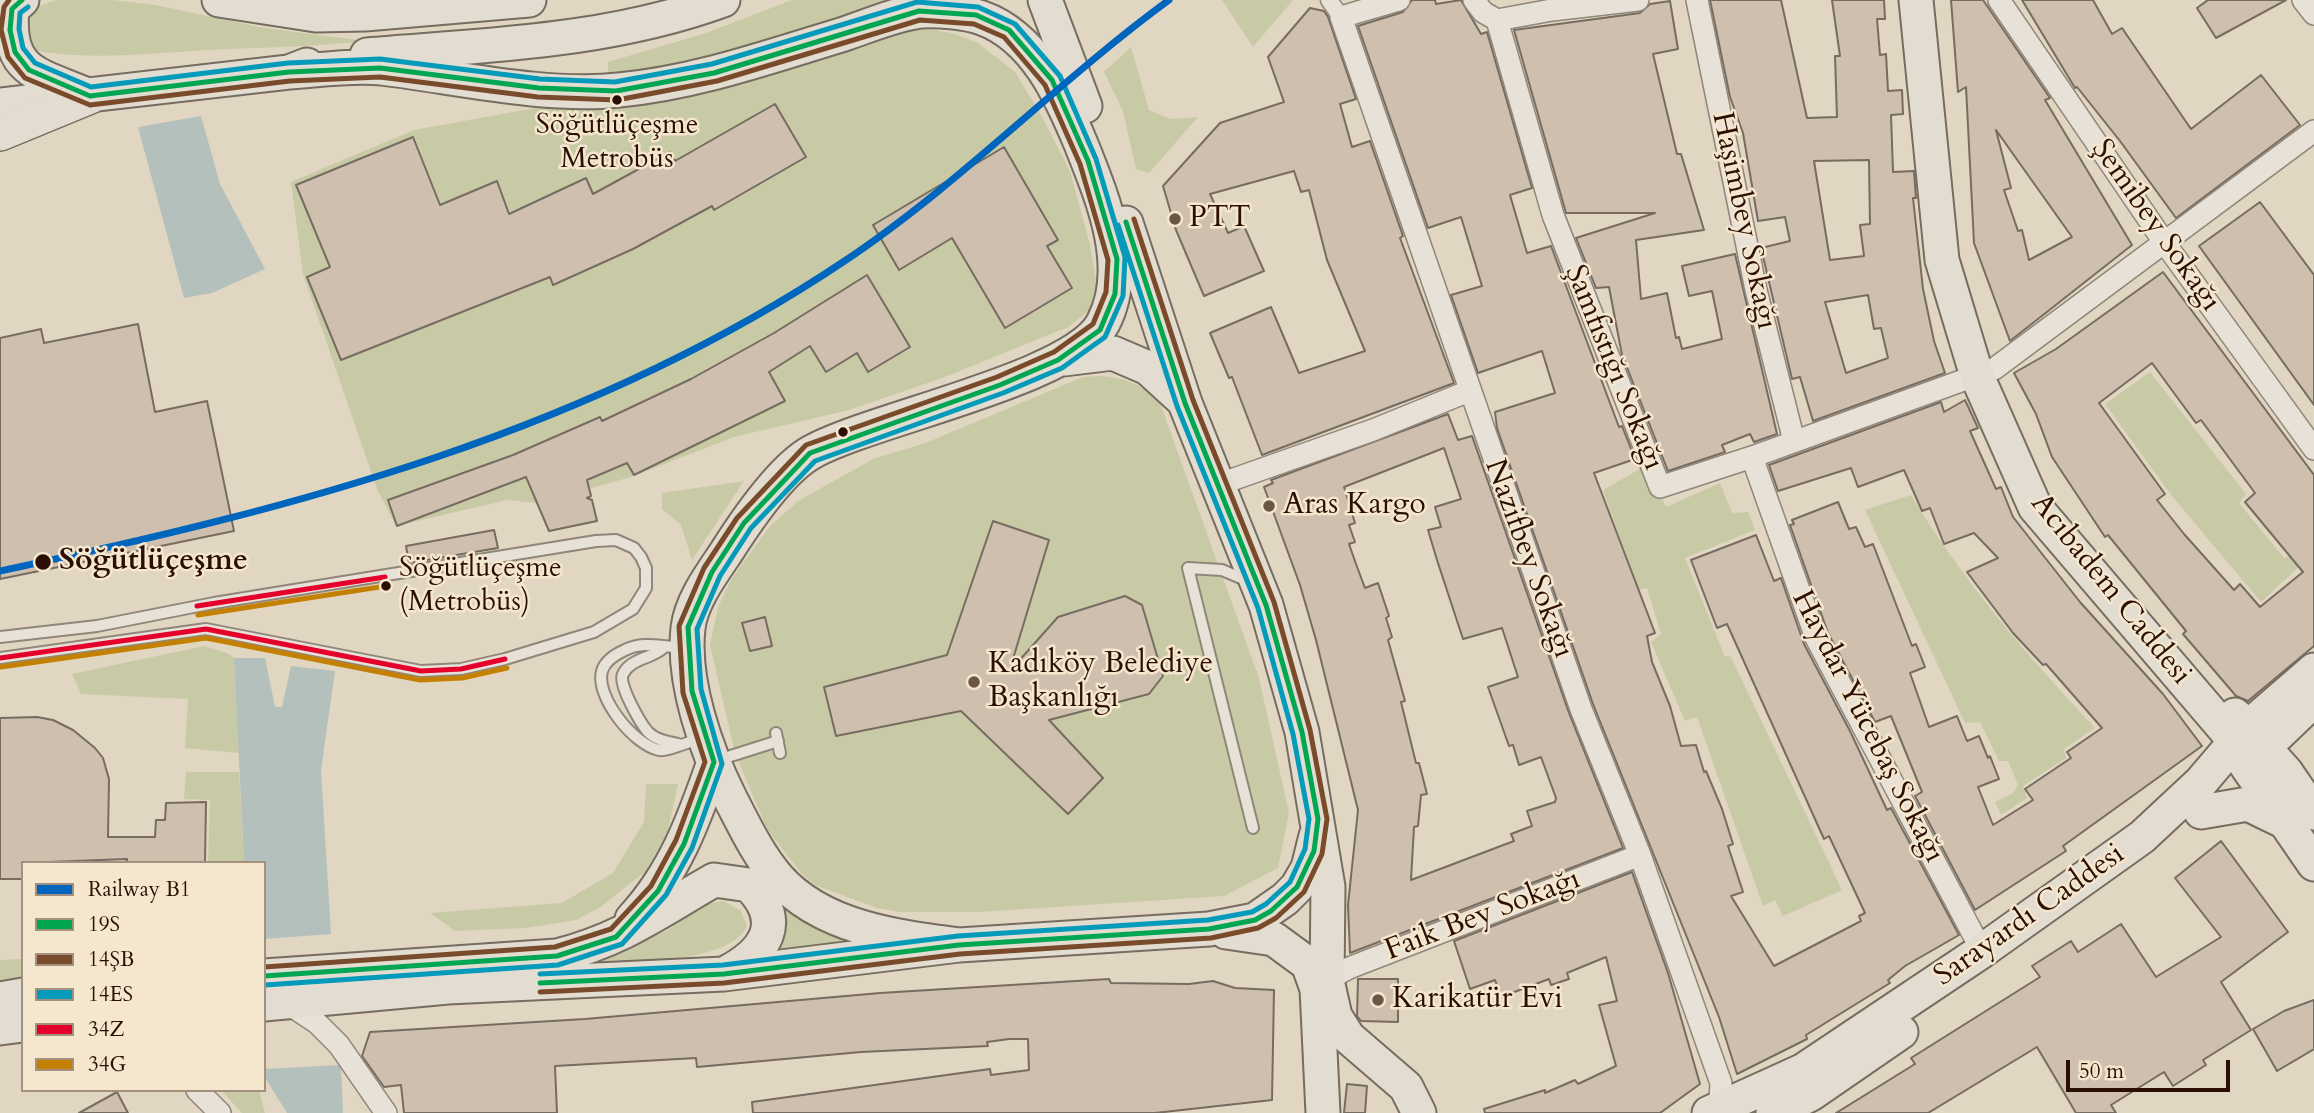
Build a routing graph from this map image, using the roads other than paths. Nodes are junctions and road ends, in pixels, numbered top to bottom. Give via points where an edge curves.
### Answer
1 (22, 0) edge
2 (219, 0) edge
3 (363, 0) edge
4 (529, 0) edge
5 (723, 0) edge
6 (1045, 0) edge
7 (1399, 0) edge
8 (1474, 0) edge
9 (1638, 0) edge
10 (1697, 0) edge
11 (1916, 0) edge
12 (1939, 0) edge
13 (1999, 0) edge
14 (2303, 0) edge
15 (1551, 5) edge
16 (926, 6) edge
17 (1335, 9) edge
18 (2314, 14) edge
19 (316, 15) junction
20 (1497, 20) junction
21 (289, 72) junction
22 (90, 96) junction
23 (0, 105) edge
24 (2314, 131) edge
25 (0, 133) edge
26 (2164, 242) junction
27 (1058, 360) junction
28 (1985, 372) junction
29 (1469, 391) junction
30 (1185, 402) junction
31 (1794, 441) junction
32 (2314, 449) edge
33 (1752, 457) junction
34 (1220, 484) junction
35 (1258, 585) junction
36 (0, 637) edge
37 (676, 648) junction
38 (0, 657) edge
39 (2314, 670) edge
40 (2306, 707) edge
41 (2248, 746) junction
42 (699, 748) junction
43 (780, 753) dead end
44 (2286, 772) junction
45 (2201, 812) junction
46 (2300, 818) edge
47 (1318, 819) junction
48 (1253, 828) dead end
49 (1640, 855) junction
50 (2314, 864) edge
51 (1209, 929) junction
52 (616, 937) junction
53 (959, 945) junction
54 (1982, 951) junction
55 (724, 974) junction
56 (266, 976) edge
57 (1327, 980) junction
58 (21, 995) edge
59 (0, 999) edge
60 (275, 1004) edge
61 (21, 1026) edge
62 (0, 1028) edge
63 (1368, 1056) junction
64 (1323, 1073) junction
65 (199, 1092) edge
66 (1317, 1112) edge
67 (220, 1113) edge
68 (386, 1113) edge
69 (1419, 1113) edge
70 (1708, 1113) edge
71 (1773, 1113) edge

1 - 22 main road via 12,9 15,52 29,71
2 - 19 main road
3 - 19 main road via 356,7
4 - 19 main road
5 - 21 main road via 674,18 574,37 325,58
6 - 30 main road via 1113,180
7 - 17 street
8 - 20 street
9 - 15 street
10 - 31 street, Haşimbey Sokağı via 1756,290
11 - 28 main road, Acıbadem Caddesi via 1942,260
12 - 28 main road, Acıbadem Caddesi via 1961,251
13 - 26 street, Şemibey Sokağı
14 - 18 street
15 - 20 street
16 - 21 main road via 714,73 616,91 539,88 380,68
16 - 27 main road via 976,15 1009,30 1052,80 1084,151 1117,259 1115,294 1100,330
17 - 29 street, Nazifbey Sokağı
20 - 33 street, Şamfıstığı Sokağı via 1553,215 1660,487
21 - 22 main road
22 - 23 main road
22 - 25 highway
24 - 26 street, Şamfıstığı Sokağı
26 - 28 street, Şamfıstığı Sokağı
26 - 32 street, Şemibey Sokağı
27 - 30 main road via 1113,353 1148,368
27 - 37 main road via 810,453 744,523 712,572
28 - 31 street, Şamfıstığı Sokağı
28 - 41 main road, Acıbadem Caddesi via 2035,507
29 - 34 street
29 - 49 street, Nazifbey Sokağı via 1581,709
30 - 34 main road
31 - 33 street, Şamfıstığı Sokağı
33 - 54 street, Haydar Yücebaş Sokağı via 1816,638
34 - 35 main road
35 - 47 main road via 1301,732
35 - 48 lane via 1222,570 1188,568
36 - 38 lane via 104,624 596,541 617,540 634,548 646,568 646,588 633,609 594,632 461,669 421,671 206,629
37 - 42 main road via 692,691
37 - 42 lane via 632,664 623,673 621,684 654,737
37 - 42 lane via 651,643 627,648 609,659 602,672 603,689 620,723 642,741 665,751
39 - 41 main road, Sarayardı Caddesi
40 - 41 main road, Sarayardı Caddesi
40 - 44 main road, Sarayardı Caddesi via 2288,747
41 - 44 main road, Acıbadem Caddesi
41 - 45 main road, Sarayardı Caddesi
41 - 46 main road, Acıbadem Caddesi
41 - 54 main road, Sarayardı Caddesi via 2142,837
42 - 43 lane via 777,737
42 - 52 main road via 684,844 658,891
42 - 53 main road via 774,874 796,896 844,921 895,936
44 - 46 main road, Acıbadem Caddesi
45 - 46 main road via 2248,804
45 - 71 main road, Sarayardı Caddesi via 2149,858 2059,923 1811,1094
46 - 50 main road, Acıbadem Caddesi
47 - 51 main road via 1314,851 1291,893 1255,920
47 - 57 main road via 1328,887
49 - 57 street, Faik Bey Sokağı
49 - 70 street, Nazifbey Sokağı via 1721,1083 1720,1099
51 - 53 main road
51 - 64 main road via 1274,939 1307,964 1317,989
52 - 55 main road via 714,880 749,885 767,909 768,932 749,961
52 - 56 main road via 557,957
53 - 55 main road
54 - 70 main road, Sarayardı Caddesi via 1804,1070
55 - 60 main road via 448,988
57 - 63 main road via 1335,1016
58 - 59 main road
60 - 68 street via 317,1023 339,1045
61 - 62 main road
63 - 64 main road via 1341,1058
63 - 69 main road via 1406,1087
64 - 66 main road
65 - 67 street

